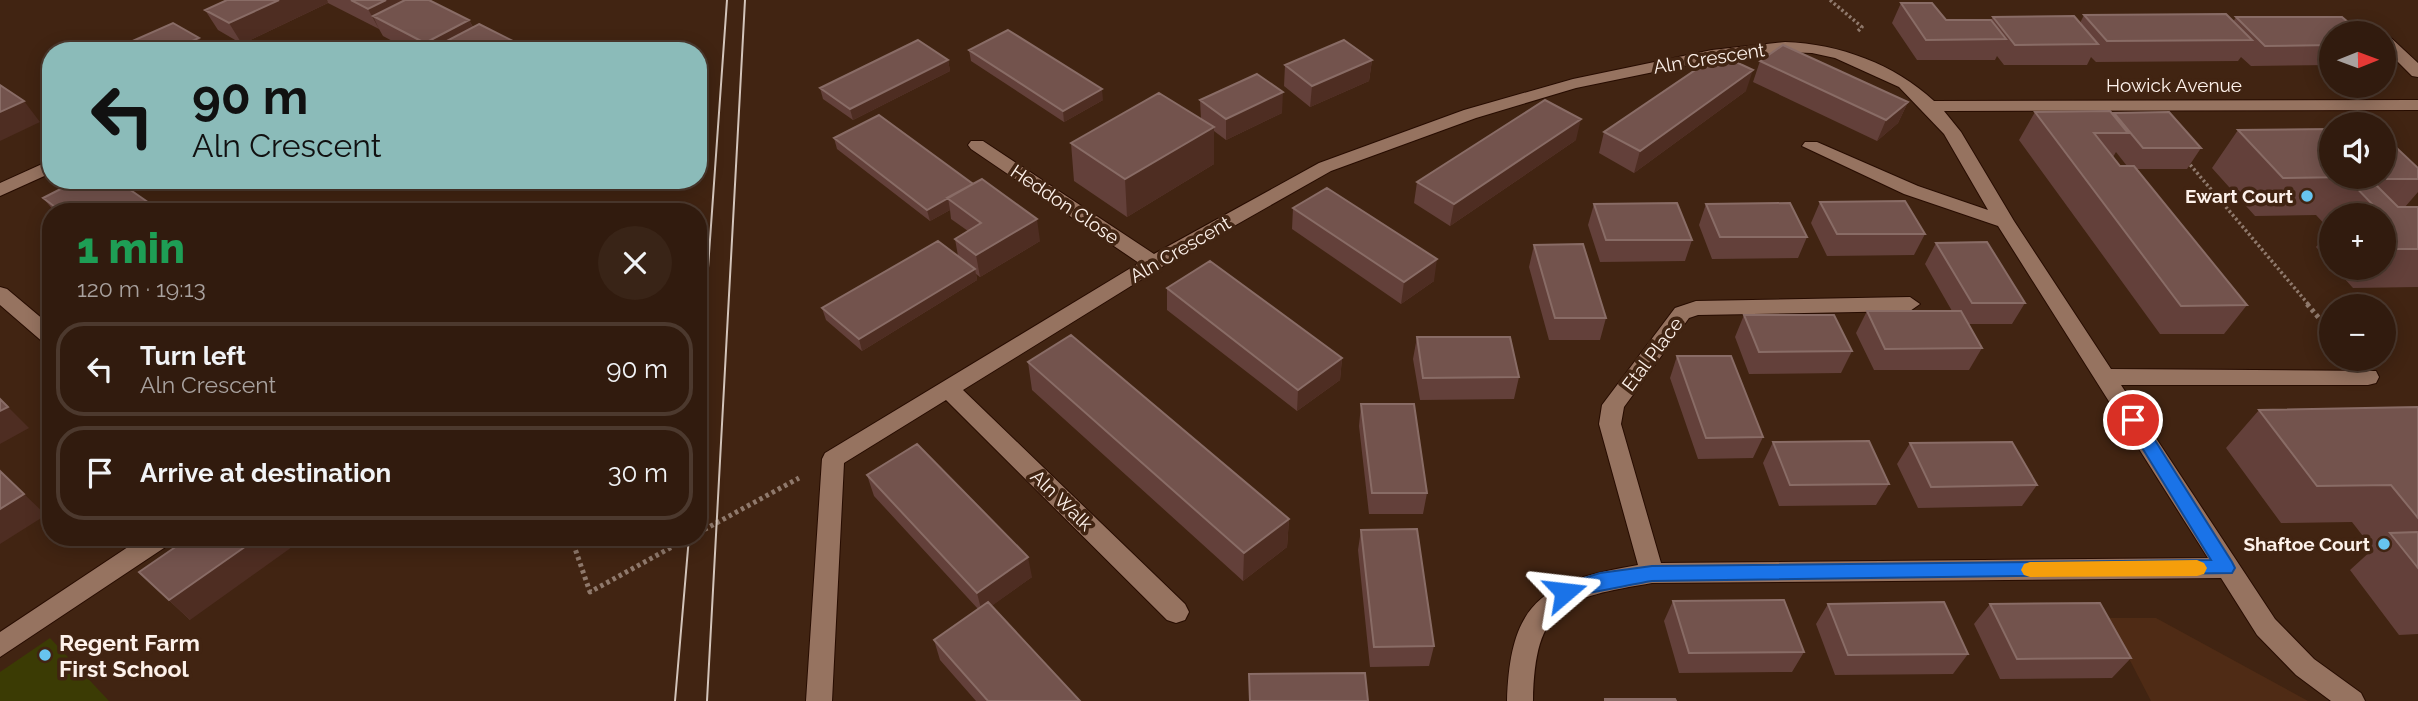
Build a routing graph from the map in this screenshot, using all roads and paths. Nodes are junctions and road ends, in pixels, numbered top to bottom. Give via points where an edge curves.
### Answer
1 (2396, 52) edge
2 (2418, 72) edge
3 (2418, 105) edge
4 (1930, 106) junction
5 (977, 145) dead end
6 (1811, 146) dead end
7 (2185, 158) edge
8 (42, 170) edge
9 (0, 190) edge
10 (2005, 222) junction
11 (1153, 263) junction
12 (0, 294) edge
13 (1910, 304) dead end
14 (2319, 318) edge
15 (42, 330) edge
16 (2107, 377) junction
17 (2368, 377) dead end
18 (948, 389) junction
19 (833, 459) junction
20 (707, 528) edge
21 (149, 546) edge
22 (574, 546) edge
23 (674, 546) edge
24 (2225, 568) junction
25 (1652, 573) junction
26 (1176, 612) dead end
27 (0, 646) edge
28 (819, 701) edge
29 (1520, 701) edge
30 (2352, 701) edge

1 - 2 street
3 - 4 street, Howick Avenue
4 - 10 street, Aln Crescent via 1952,132
4 - 11 street, Aln Crescent via 1905,83 1840,54 1785,47 1712,55 1573,84 1470,114 1325,167
5 - 11 street, Heddon Close
6 - 10 street via 1911,190
7 - 14 path
8 - 9 street
10 - 16 street, Aln Crescent
11 - 18 street, Aln Crescent
12 - 15 street
13 - 25 street, Etal Place via 1696,308 1682,313 1613,405 1611,424
16 - 17 street
16 - 24 street, Aln Crescent
18 - 19 street, Aln Crescent
18 - 26 street, Aln Walk
19 - 20 path
19 - 28 street
21 - 27 street
22 - 23 path via 590,592
24 - 25 street
24 - 30 street, Aln Crescent via 2266,627 2305,667
25 - 29 street via 1565,592 1542,609 1527,635 1518,665

